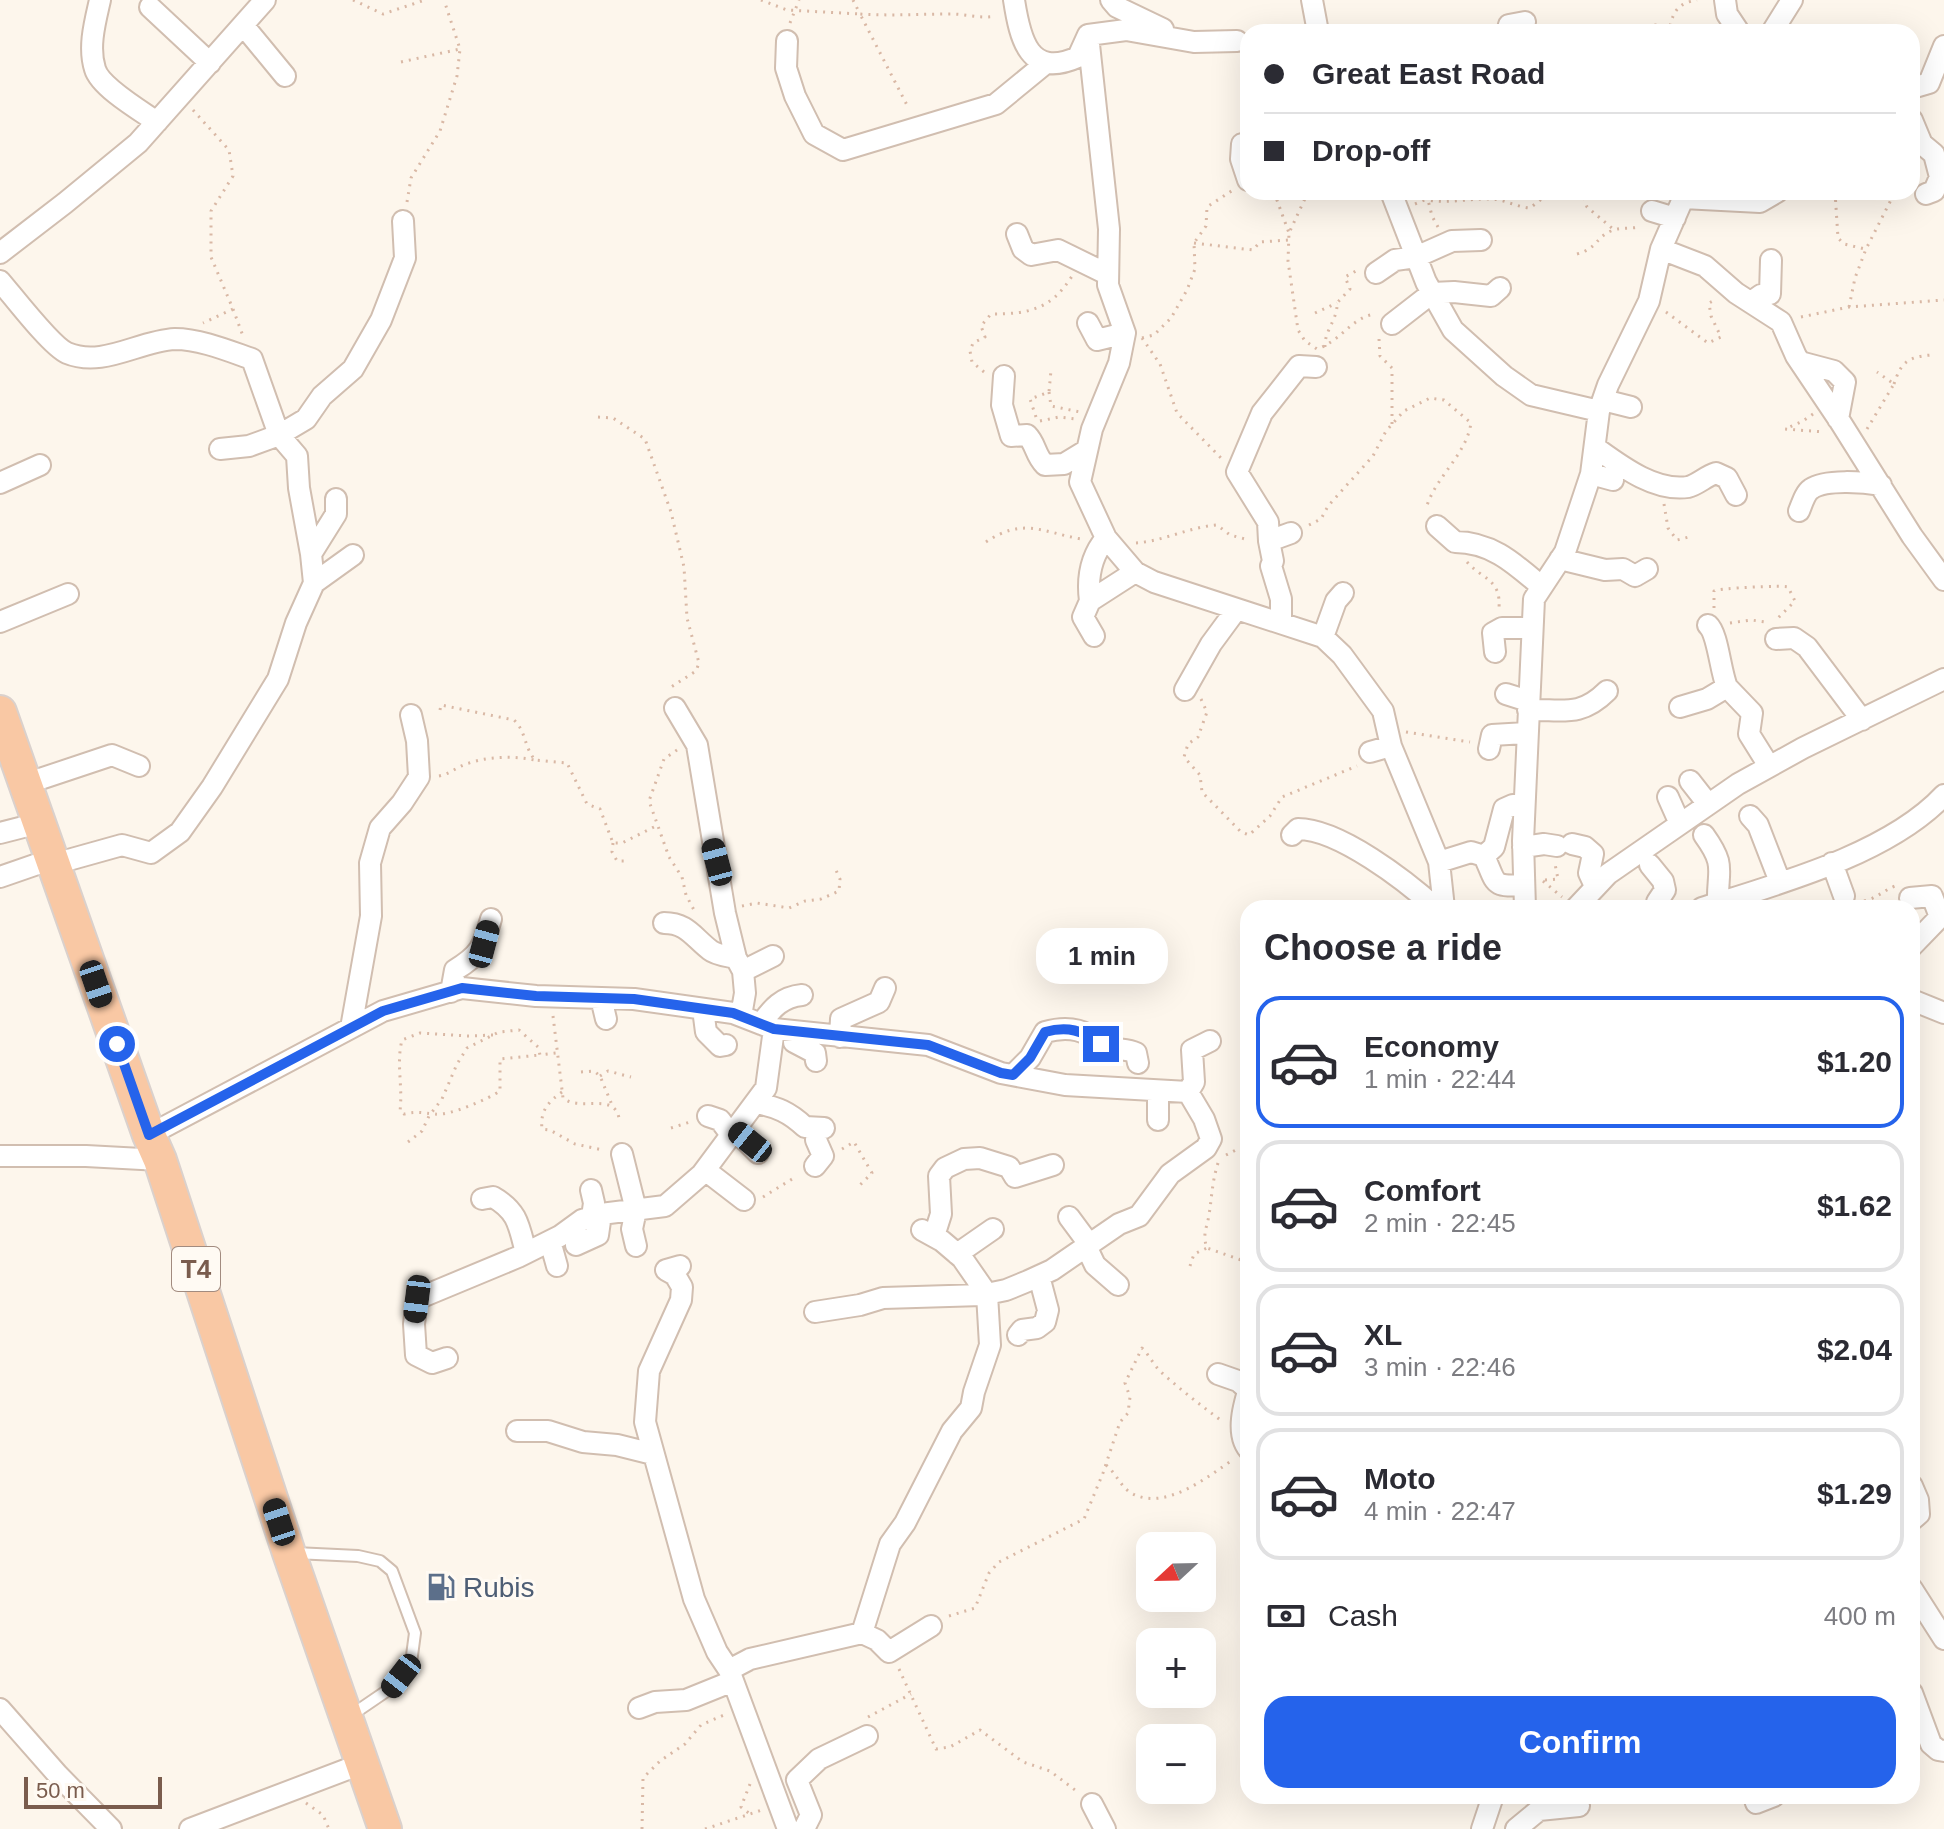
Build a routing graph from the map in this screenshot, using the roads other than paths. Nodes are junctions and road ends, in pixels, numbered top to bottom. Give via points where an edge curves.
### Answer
1 (100, 0) edge
2 (265, 0) edge
3 (1111, 0) edge
4 (1312, 0) edge
5 (1725, 0) edge
6 (1792, 0) edge
7 (1015, 6) edge
8 (150, 7) dead end
9 (1525, 22) dead end
10 (1316, 24) edge
11 (1514, 24) edge
12 (1734, 24) edge
13 (1777, 24) edge
14 (243, 25) junction
15 (1088, 35) junction
16 (787, 41) road end
17 (1240, 43) edge
18 (1240, 43) edge
19 (1944, 46) edge
20 (210, 63) junction
21 (1046, 63) junction
22 (285, 76) dead end
23 (1928, 83) edge
24 (157, 122) junction
25 (1920, 139) edge
26 (1942, 178) edge
27 (1926, 194) dead end
28 (1763, 200) edge
29 (1395, 201) edge
30 (1681, 203) edge
31 (1652, 211) road end
32 (403, 221) road end
33 (1017, 234) dead end
34 (1481, 240) dead end
35 (1661, 249) junction
36 (0, 253) edge
37 (1416, 257) junction
38 (1771, 260) dead end
39 (1376, 273) road end
40 (1107, 274) junction
41 (0, 281) edge
42 (1500, 288) dead end
43 (1432, 293) junction
44 (1751, 302) junction
45 (1397, 320) road end
46 (1088, 323) dead end
47 (1134, 336) junction
48 (1316, 367) dead end
49 (1004, 376) road end
50 (1601, 405) junction
51 (1631, 407) dead end
52 (279, 435) junction
53 (1596, 448) junction
54 (220, 449) dead end
55 (1087, 450) junction
56 (1064, 464) junction
57 (40, 465) dead end
58 (1591, 474) junction
59 (1613, 480) dead end
60 (0, 483) edge
61 (1881, 485) junction
62 (1084, 490) junction
63 (1736, 495) dead end
64 (336, 499) dead end
65 (1799, 511) dead end
66 (1437, 526) road end
67 (1291, 533) road end
68 (1106, 538) junction
69 (1269, 541) junction
70 (311, 554) junction
71 (353, 555) dead end
72 (1560, 559) junction
73 (1647, 569) dead end
74 (1135, 572) junction
75 (1944, 580) edge
76 (314, 583) junction
77 (1542, 587) junction
78 (1343, 593) dead end
79 (68, 594) dead end
80 (1090, 601) junction
81 (1236, 610) junction
82 (0, 622) edge
83 (1281, 622) junction
84 (1708, 625) road end
85 (1532, 628) junction
86 (1771, 631) road end
87 (1094, 636) dead end
88 (1323, 637) junction
89 (1494, 642) road end
90 (1944, 679) edge
91 (1727, 687) junction
92 (1185, 690) road end
93 (1607, 691) dead end
94 (1506, 694) dead end
95 (1528, 705) junction
96 (1680, 707) dead end
97 (675, 708) road end
98 (0, 712) edge
99 (411, 715) dead end
100 (1862, 720) junction
101 (1527, 733) junction
102 (1389, 737) junction
103 (1489, 747) road end
104 (1370, 752) road end
105 (139, 766) dead end
106 (1769, 766) junction
107 (1690, 781) dead end
108 (25, 784) junction
109 (1944, 795) edge
110 (1668, 797) dead end
111 (1708, 804) junction
112 (1524, 805) junction
113 (1750, 816) dead end
114 (39, 823) junction
115 (1680, 824) junction
116 (0, 833) edge
117 (1292, 835) dead end
118 (1704, 835) dead end
119 (1523, 847) junction
120 (1484, 856) junction
121 (53, 862) junction
122 (1439, 862) junction
123 (1832, 863) junction
124 (1650, 865) dead end
125 (0, 877) edge
126 (1780, 882) junction
127 (1533, 883) junction
128 (1595, 886) junction
129 (1844, 896) road end
130 (1910, 898) road end
131 (1428, 900) edge
132 (1443, 900) edge
133 (1528, 900) edge
134 (1579, 900) edge
135 (1658, 900) edge
136 (1712, 900) edge
137 (1725, 900) edge
138 (491, 919) dead end
139 (664, 923) dead end
140 (1944, 931) edge
141 (1920, 938) edge
142 (1920, 943) edge
143 (773, 956) dead end
144 (740, 965) junction
145 (885, 988) dead end
146 (451, 992) junction
147 (802, 995) dead end
148 (601, 998) junction
149 (1920, 1003) edge
150 (703, 1009) junction
151 (1944, 1013) edge
152 (741, 1016) junction
153 (606, 1019) dead end
154 (351, 1028) junction
155 (776, 1028) junction
156 (840, 1037) junction
157 (1210, 1041) dead end
158 (726, 1045) dead end
159 (816, 1061) dead end
160 (1138, 1063) dead end
161 (1013, 1075) junction
162 (1158, 1091) junction
163 (1188, 1092) junction
164 (756, 1103) junction
165 (708, 1116) dead end
166 (1158, 1120) dead end
167 (734, 1134) junction
168 (154, 1147) junction
169 (758, 1153) dead end
170 (622, 1154) road end
171 (0, 1156) edge
172 (818, 1163) road end
173 (1053, 1165) dead end
174 (705, 1170) junction
175 (591, 1190) dead end
176 (482, 1199) dead end
177 (744, 1200) road end
178 (636, 1210) junction
179 (596, 1216) junction
180 (1069, 1217) dead end
181 (993, 1229) dead end
182 (550, 1241) junction
183 (576, 1245) dead end
184 (1088, 1245) junction
185 (636, 1246) dead end
186 (526, 1253) junction
187 (957, 1254) junction
188 (557, 1266) dead end
189 (680, 1266) dead end
190 (1039, 1276) junction
191 (1118, 1285) dead end
192 (987, 1294) junction
193 (815, 1312) dead end
194 (1018, 1335) dead end
195 (447, 1358) dead end
196 (1218, 1374) dead end
197 (1240, 1381) edge
198 (1240, 1410) edge
199 (517, 1431) dead end
200 (1240, 1442) edge
201 (653, 1454) junction
202 (289, 1553) junction
203 (1920, 1602) edge
204 (931, 1626) road end
205 (862, 1633) junction
206 (1944, 1639) edge
207 (731, 1675) junction
208 (639, 1708) dead end
209 (0, 1709) edge
210 (1920, 1714) edge
211 (345, 1720) junction
212 (867, 1736) road end
213 (1944, 1751) edge
214 (361, 1764) junction
215 (1092, 1804) road end
216 (1490, 1804) edge
217 (1579, 1806) dead end
218 (234, 1821) edge
219 (111, 1829) edge
220 (190, 1829) edge
221 (385, 1829) edge
222 (788, 1829) edge
223 (804, 1829) edge
224 (1105, 1829) edge
225 (1482, 1829) edge
226 (1516, 1829) edge

1 - 24 street via 92,30 95,71
2 - 14 street
3 - 17 street via 1158,28 1191,40
4 - 10 street
5 - 12 street
6 - 13 street
7 - 21 street via 1028,50
8 - 20 street
9 - 11 street
14 - 20 street
14 - 22 street
15 - 18 street via 1126,30 1194,42
15 - 21 street via 1078,57
15 - 40 street via 1109,229
16 - 21 street via 786,68 814,134 843,150 996,104
19 - 23 street
20 - 24 street
24 - 36 street
25 - 26 street via 1934,154
26 - 27 street
28 - 30 street
29 - 37 street
30 - 31 street
30 - 35 street
32 - 52 street via 405,258 381,320 353,369 322,396 306,419
33 - 40 street via 1031,255 1058,250
34 - 37 street via 1452,241
35 - 44 street via 1705,266
35 - 50 street via 1649,301
37 - 39 street via 1395,260
37 - 43 street
38 - 44 street via 1770,294
40 - 47 street
41 - 52 street via 66,352 100,358 176,339 252,359
42 - 43 street via 1491,296
43 - 45 street
43 - 50 street via 1453,330 1531,395
44 - 61 street via 1781,322 1800,362 1834,371 1845,382 1842,425
46 - 47 street via 1097,340
47 - 55 street
48 - 69 street via 1299,366 1262,413 1237,472 1268,522
49 - 56 street via 1002,405 1011,436 1034,430 1037,458 1045,465
50 - 51 street
50 - 53 street
52 - 54 street
52 - 70 street via 297,456
53 - 58 street
53 - 63 street via 1639,475 1677,488 1692,487 1716,473 1727,478
55 - 56 street
55 - 62 street via 1080,482
56 - 62 street
57 - 60 street
58 - 59 street
58 - 72 street
61 - 65 street via 1854,480 1818,485 1808,490
61 - 75 street
62 - 68 street
64 - 70 street via 336,514
66 - 77 street via 1455,542 1502,553
67 - 69 street
68 - 74 street
68 - 80 street via 1091,569
69 - 83 street
70 - 76 street
71 - 76 street
72 - 73 street via 1623,569 1635,576
72 - 77 street
74 - 80 street
74 - 81 street
76 - 121 street via 278,679 180,832 151,853 122,845
77 - 85 street via 1534,599
78 - 88 street
79 - 82 street
80 - 87 street via 1083,617
81 - 83 street
81 - 92 street
83 - 88 street
84 - 91 street via 1716,632
85 - 89 street via 1502,628
85 - 95 street
86 - 100 street via 1807,647
88 - 102 street via 1383,711
90 - 100 street
91 - 96 street
91 - 106 street via 1752,713 1749,734
93 - 95 street via 1576,712
94 - 95 street
95 - 101 street
97 - 144 street via 697,745 726,917
98 - 108 highway, T4
99 - 154 street via 419,777 376,839 370,863 371,916
100 - 106 street
101 - 103 street via 1492,735
101 - 112 street via 1532,774
102 - 104 street
102 - 122 street
105 - 108 street via 112,755
106 - 111 street
107 - 111 street
108 - 114 highway, T4
109 - 123 street via 1925,815
110 - 115 street
111 - 115 street
112 - 119 street
112 - 120 street via 1504,809 1494,847
113 - 126 street
114 - 116 street
114 - 121 highway, T4
115 - 128 street
117 - 131 street via 1306,829 1330,837 1377,862
118 - 136 street via 1722,872
119 - 127 street
119 - 128 street via 1585,847 1593,854 1589,873
120 - 122 street via 1471,852
120 - 127 street via 1502,886
121 - 125 street
121 - 168 highway, T4
122 - 132 street
123 - 126 street
123 - 129 street
124 - 135 street via 1663,881 1665,890
126 - 137 street
127 - 133 street
128 - 134 street
130 - 141 street via 1932,896 1940,917
138 - 146 street via 475,958 455,970
139 - 144 street via 677,923 712,952
140 - 142 street
143 - 144 street
144 - 152 street via 745,993
145 - 156 street via 879,1002 841,1019
146 - 148 street via 462,988
146 - 154 street via 383,1011
147 - 155 street via 774,1006
148 - 150 street
148 - 153 street
149 - 151 street
150 - 152 street
150 - 158 street via 706,1032 720,1046
152 - 155 street
154 - 168 street
155 - 156 street
155 - 159 street via 815,1053
155 - 164 street via 766,1088
156 - 161 street via 928,1045
157 - 163 street via 1192,1050 1194,1082
160 - 161 street via 1131,1050 1058,1028 1045,1032
161 - 162 street via 1065,1085
162 - 163 street
162 - 166 street
163 - 184 street via 1211,1139 1206,1148 1170,1174 1139,1216
164 - 167 street
164 - 172 street via 779,1107 805,1127 821,1128 816,1140 823,1156
165 - 167 street
167 - 169 street
167 - 174 street
168 - 171 street via 86,1156
168 - 202 highway, T4
170 - 178 street
173 - 187 street via 1015,1177 1009,1167 980,1158 945,1168 939,1176 941,1214 928,1233
174 - 177 street
174 - 178 street via 665,1206
175 - 179 street
176 - 186 street via 493,1197 508,1206
178 - 179 street
178 - 185 street
179 - 182 street
179 - 183 street via 598,1235
180 - 184 street
181 - 187 street
182 - 186 street
182 - 188 street
184 - 190 street
184 - 191 street via 1095,1265
186 - 195 street via 417,1299 416,1355 432,1363
187 - 192 street
189 - 201 street via 666,1270 682,1287 681,1300 649,1371 645,1422
190 - 192 street
190 - 194 street via 1048,1310 1045,1322
192 - 193 street via 895,1297
192 - 205 street via 990,1345 971,1408 952,1431 890,1544
196 - 197 street
198 - 200 lane
199 - 201 street via 548,1431
201 - 207 street via 694,1599
202 - 211 highway, T4
202 - 211 lane via 380,1561 392,1571 415,1633 411,1663 391,1688
203 - 206 street
204 - 205 street via 889,1652
205 - 207 street via 750,1659
207 - 208 street via 686,1700
207 - 222 street
209 - 219 street
210 - 213 street via 1931,1744
211 - 214 highway, T4
212 - 223 street via 819,1759 797,1780 811,1815
214 - 218 street via 294,1789
214 - 221 highway, T4
215 - 224 street
216 - 225 street
217 - 226 street via 1539,1810
218 - 220 street

